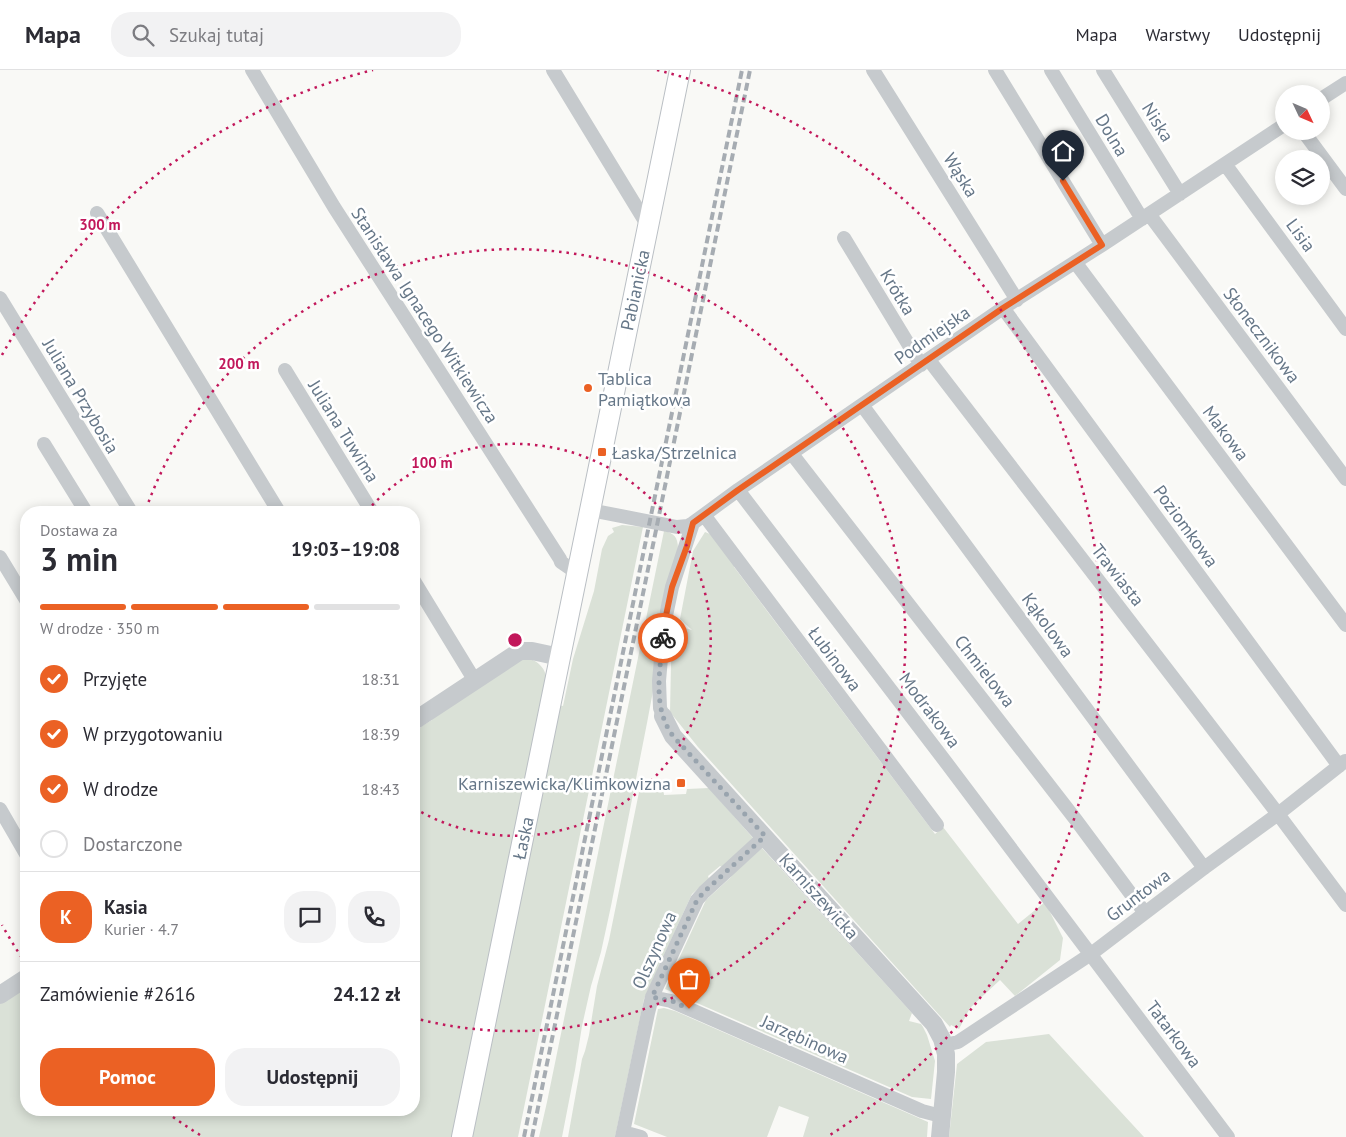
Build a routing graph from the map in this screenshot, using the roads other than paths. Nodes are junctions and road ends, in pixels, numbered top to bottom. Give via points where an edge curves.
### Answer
1 (252, 70) edge
2 (553, 70) edge
3 (680, 70) edge
4 (873, 70) edge
5 (995, 70) edge
6 (1051, 70) edge
7 (1103, 70) edge
8 (1346, 83) edge
9 (1330, 93) edge
10 (1275, 131) edge
11 (1310, 140) edge
12 (1225, 164) junction
13 (1346, 188) edge
14 (1180, 194) junction
15 (97, 213) dead end
16 (1145, 216) junction
17 (648, 226) junction
18 (844, 238) dead end
19 (1102, 245) junction
20 (1075, 262) junction
21 (0, 298) edge
22 (1017, 300) junction
23 (1003, 308) junction
24 (1346, 329) edge
25 (925, 362) junction
26 (285, 370) dead end
27 (862, 405) junction
28 (44, 444) dead end
29 (792, 454) junction
30 (1346, 479) edge
31 (738, 490) junction
32 (82, 506) edge
33 (127, 506) edge
34 (276, 506) edge
35 (368, 506) edge
36 (590, 510) junction
37 (698, 519) junction
38 (0, 557) edge
39 (577, 573) junction
40 (20, 590) edge
41 (420, 591) edge
42 (1346, 625) edge
43 (560, 658) junction
44 (475, 681) junction
45 (662, 716) joint
46 (420, 717) edge
47 (1342, 763) edge
48 (0, 809) edge
49 (1278, 814) junction
50 (937, 825) dead end
51 (765, 836) junction
52 (20, 844) edge
53 (1204, 868) junction
54 (1346, 905) edge
55 (1144, 913) junction
56 (1091, 954) junction
57 (20, 982) edge
58 (0, 995) edge
59 (652, 997) junction
60 (945, 1046) junction
61 (941, 1116) junction
62 (623, 1134) edge
63 (462, 1137) edge
64 (641, 1137) edge
65 (940, 1137) edge
66 (1228, 1137) edge

1 - 39 street, Stanisława Ignacego Witkiewicza via 334,207 561,562
2 - 17 street
3 - 17 main road, Pabianicka
4 - 22 street, Wąska
5 - 19 street
6 - 16 street, Dolna
7 - 14 street, Niska
8 - 9 street
10 - 12 street, Podmiejska
11 - 13 street
12 - 14 street, Podmiejska
12 - 24 street, Lisia
14 - 16 street, Podmiejska
15 - 34 street
16 - 19 street, Podmiejska
16 - 30 street, Słonecznikowa
17 - 36 main road, Pabianicka
18 - 25 street, Krótka
19 - 20 street, Podmiejska
20 - 22 street, Podmiejska
20 - 42 street, Makowa
21 - 33 street, Juliana Przybosia
22 - 23 street, Podmiejska
23 - 25 street, Podmiejska
23 - 47 street, Poziomkowa
25 - 27 street, Podmiejska
25 - 49 street, Trawiasta
26 - 35 street, Juliana Tuwima
27 - 29 street, Podmiejska
27 - 53 street, Kąkolowa
28 - 32 street
29 - 31 street, Podmiejska
29 - 55 street, Chmielowa via 1076,820
31 - 37 street, Podmiejska
31 - 56 street, Modrakowa
36 - 37 street via 677,527
36 - 39 main road, Łaska
37 - 45 street, Karniszewicka via 672,587 664,625 659,681
37 - 50 street, Łubinowa
38 - 40 street
39 - 43 main road, Łaska
41 - 44 street
43 - 44 street via 520,651
43 - 63 main road, Łaska
44 - 46 street
45 - 51 street, Karniszewicka via 673,736
47 - 49 street, Gruntowa
48 - 52 street
49 - 53 street, Gruntowa
49 - 54 street, Trawiasta
51 - 59 street, Olszynowa via 697,900
51 - 60 street, Karniszewicka via 922,1009
53 - 55 street, Gruntowa
55 - 56 street, Gruntowa
56 - 60 street, Gruntowa via 958,1042
56 - 66 street, Tatarkowa
57 - 58 street
59 - 61 street, Jarzębinowa via 672,1001 922,1111
59 - 62 street, Olszynowa
60 - 61 street, Karniszewicka
61 - 65 street, Karniszewicka
62 - 64 street

